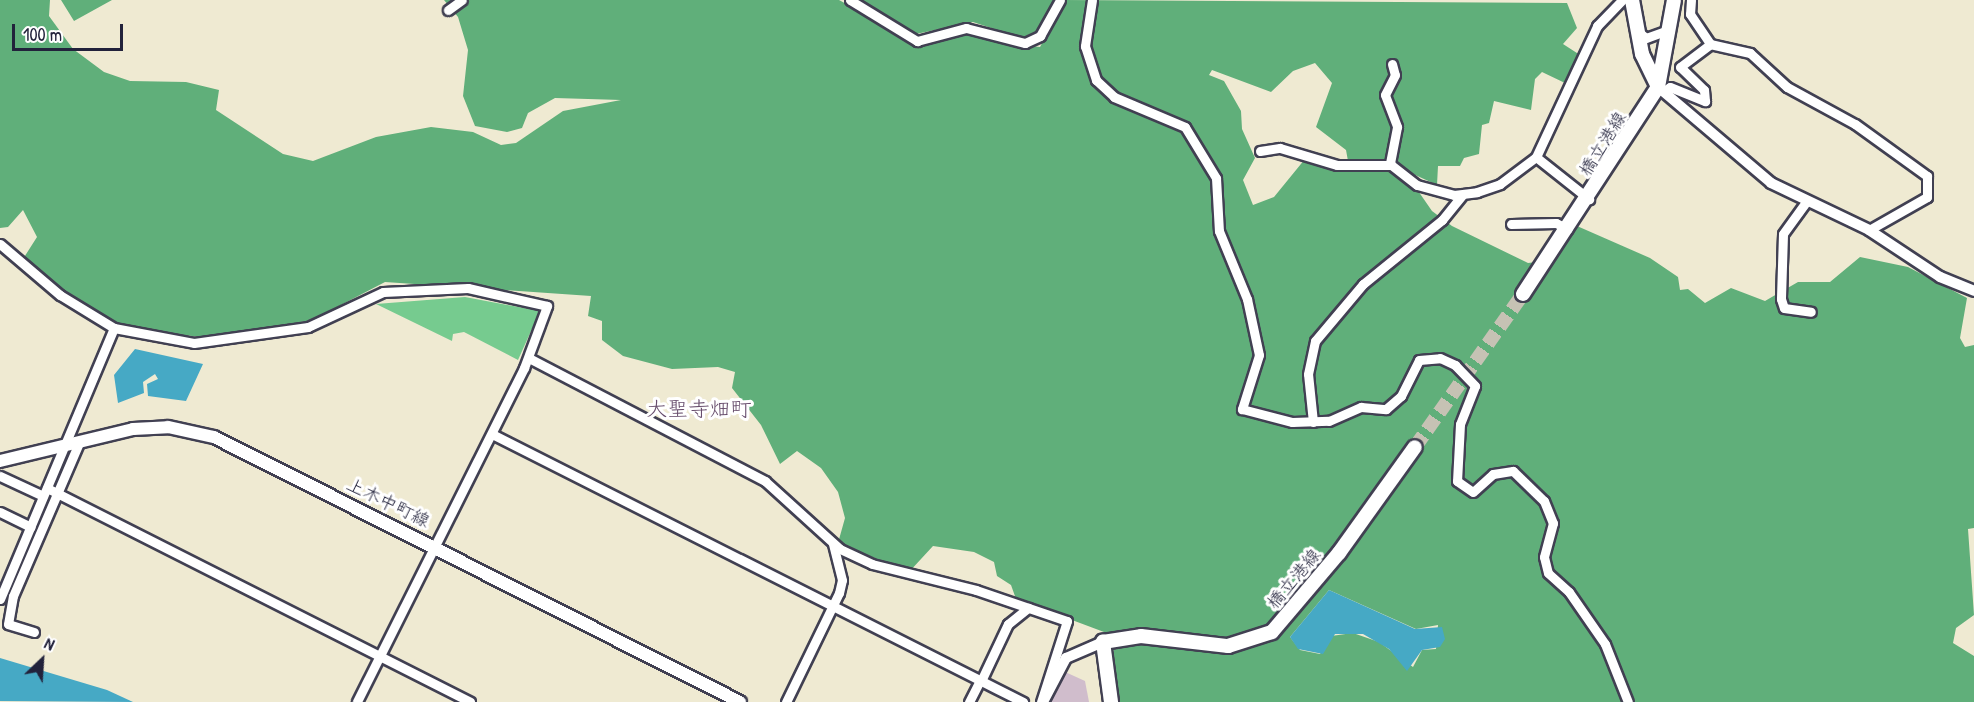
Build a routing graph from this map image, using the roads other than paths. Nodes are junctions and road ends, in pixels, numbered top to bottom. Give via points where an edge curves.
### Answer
1 (462, 0) edge
2 (850, 0) edge
3 (1060, 0) edge
4 (1092, 0) edge
5 (1622, 0) edge
6 (1632, 0) edge
7 (1674, 0) edge
8 (1691, 0) edge
9 (448, 10) dead end
10 (1668, 30) junction
11 (1641, 34) junction
12 (1710, 44) junction
13 (1392, 64) dead end
14 (1661, 89) junction
15 (1260, 151) dead end
16 (1536, 157) junction
17 (1391, 165) junction
18 (1462, 195) junction
19 (1589, 199) junction
20 (1806, 202) junction
21 (1511, 224) dead end
22 (1568, 229) junction
23 (1869, 230) junction
24 (0, 244) edge
25 (1974, 291) edge
26 (1523, 294) tunnel mouth
27 (1811, 312) dead end
28 (114, 328) junction
29 (529, 358) junction
30 (1313, 422) junction
31 (492, 434) junction
32 (79, 443) junction
33 (1415, 447) tunnel mouth
34 (64, 448) junction
35 (0, 461) edge
36 (0, 476) edge
37 (45, 492) junction
38 (57, 494) junction
39 (0, 512) edge
40 (31, 527) junction
41 (833, 544) junction
42 (434, 546) junction
43 (0, 599) edge
44 (834, 607) junction
45 (1028, 608) junction
46 (34, 632) dead end
47 (1103, 642) junction
48 (380, 657) junction
49 (980, 681) junction
50 (357, 702) edge
51 (470, 702) edge
52 (740, 702) edge
53 (786, 702) edge
54 (969, 702) edge
55 (1023, 702) edge
56 (1042, 702) edge
57 (1111, 702) edge
58 (1628, 702) edge

1 - 9 street
2 - 3 street via 918,40 966,28 1025,43 1040,36
4 - 30 street via 1085,46 1096,81 1114,97 1185,127 1216,178 1219,231 1247,298 1259,355 1242,409 1281,421
5 - 16 street via 1597,26
6 - 11 main road
7 - 10 main road
8 - 12 street via 1690,14
10 - 11 street
10 - 14 main road
11 - 14 main road via 1642,54
12 - 14 street via 1680,68 1708,96 1705,101 1670,87
12 - 23 street via 1750,53 1792,91 1855,124 1927,176 1927,197
13 - 17 street via 1395,75 1385,95 1397,127
14 - 19 main road, 橋立港線
14 - 20 street via 1746,165
15 - 17 street via 1280,148 1337,165
16 - 18 street via 1500,184
16 - 19 street
17 - 18 street via 1417,185
18 - 30 street via 1442,220 1364,284 1315,341 1308,374
19 - 22 main road, 橋立港線
20 - 23 street
20 - 27 street via 1783,234 1781,299 1784,308
21 - 22 street via 1556,223
22 - 26 main road, 橋立港線
23 - 25 street via 1940,278
24 - 28 street via 60,295
28 - 29 street via 217,343 308,327 383,292 468,288 547,306
28 - 34 street
29 - 31 street
29 - 41 street via 765,481
30 - 58 street via 1361,407 1391,408 1419,360 1440,358 1455,365 1475,386 1460,424 1457,481 1473,492 1493,474 1507,469 1523,475 1537,492 1553,523 1544,557 1548,573 1569,592 1605,644
31 - 42 street
31 - 44 street
32 - 34 main road, 上木中町線
32 - 38 street
32 - 42 main road, 上木中町線 via 145,428 199,432
33 - 47 main road, 橋立港線 via 1339,553 1272,632 1228,646 1140,636
34 - 35 main road, 上木中町線
34 - 37 street
36 - 37 street
37 - 38 street
37 - 40 street
38 - 46 street via 13,596 8,624
38 - 48 street
39 - 40 street
40 - 43 street
41 - 44 street via 842,580
41 - 45 street via 872,564
42 - 48 street
42 - 52 main road, 上木中町線
44 - 49 street
44 - 53 street
45 - 49 street via 1008,624
45 - 56 street via 1070,625 1040,694
47 - 56 street via 1066,658
47 - 57 main road
48 - 50 street
48 - 51 street
49 - 54 street
49 - 55 street

